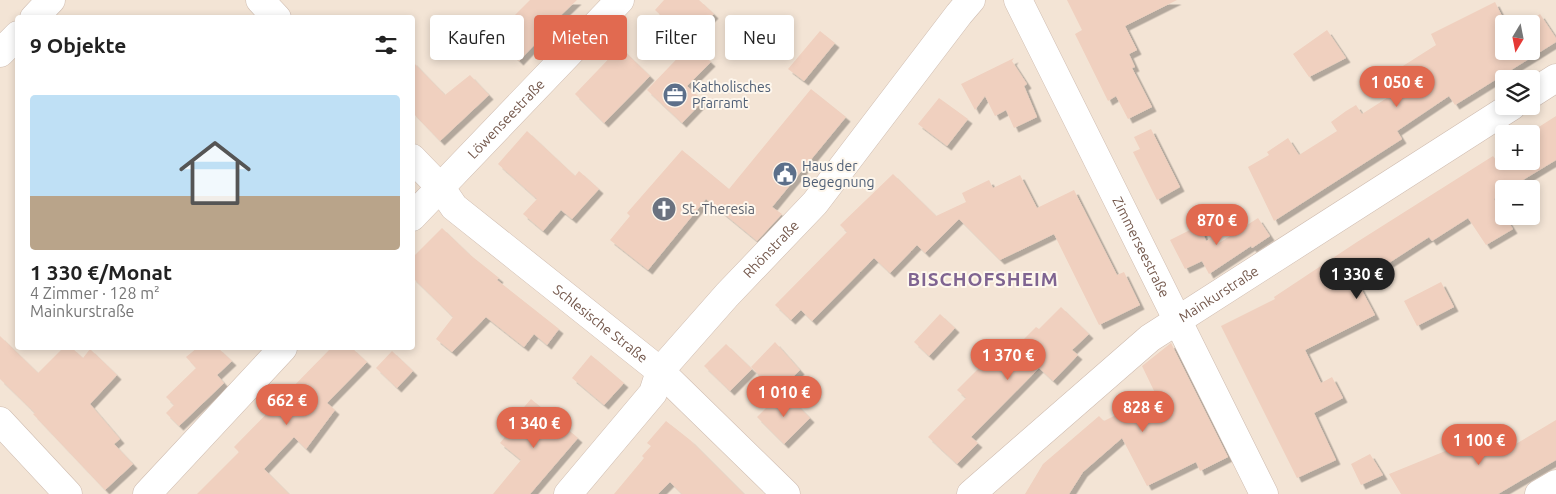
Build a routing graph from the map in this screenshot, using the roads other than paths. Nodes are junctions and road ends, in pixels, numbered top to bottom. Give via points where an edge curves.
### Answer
1 (51, 0) edge
2 (260, 0) edge
3 (620, 0) edge
4 (971, 0) edge
5 (1018, 0) edge
6 (37, 15) edge
7 (274, 15) edge
8 (15, 38) edge
9 (0, 53) edge
10 (1556, 78) edge
11 (1540, 88) edge
12 (1498, 115) edge
13 (415, 161) edge
14 (441, 188) junction
15 (415, 213) edge
16 (1178, 319) junction
17 (271, 352) edge
18 (660, 371) junction
19 (0, 421) edge
20 (1556, 484) edge
21 (68, 494) edge
22 (147, 494) edge
23 (568, 494) edge
24 (786, 494) edge
25 (971, 494) edge
26 (1264, 494) edge
27 (1539, 494) edge

1 - 6 street
2 - 7 street
3 - 14 street, Löwenseestraße
4 - 18 street, Rhönstraße via 815,203
5 - 16 street, Zimmerseestraße
8 - 9 street
10 - 11 street
12 - 16 street, Mainkurstraße
13 - 14 street, Schlesische Straße
14 - 15 street, Löwenseestraße
14 - 18 street, Schlesische Straße via 454,207
16 - 25 street, Mainkurstraße via 1150,338
16 - 26 street, Zimmerseestraße
17 - 22 street
18 - 23 street, Rhönstraße via 653,393
18 - 24 street, Schlesische Straße
19 - 21 street
20 - 27 street

